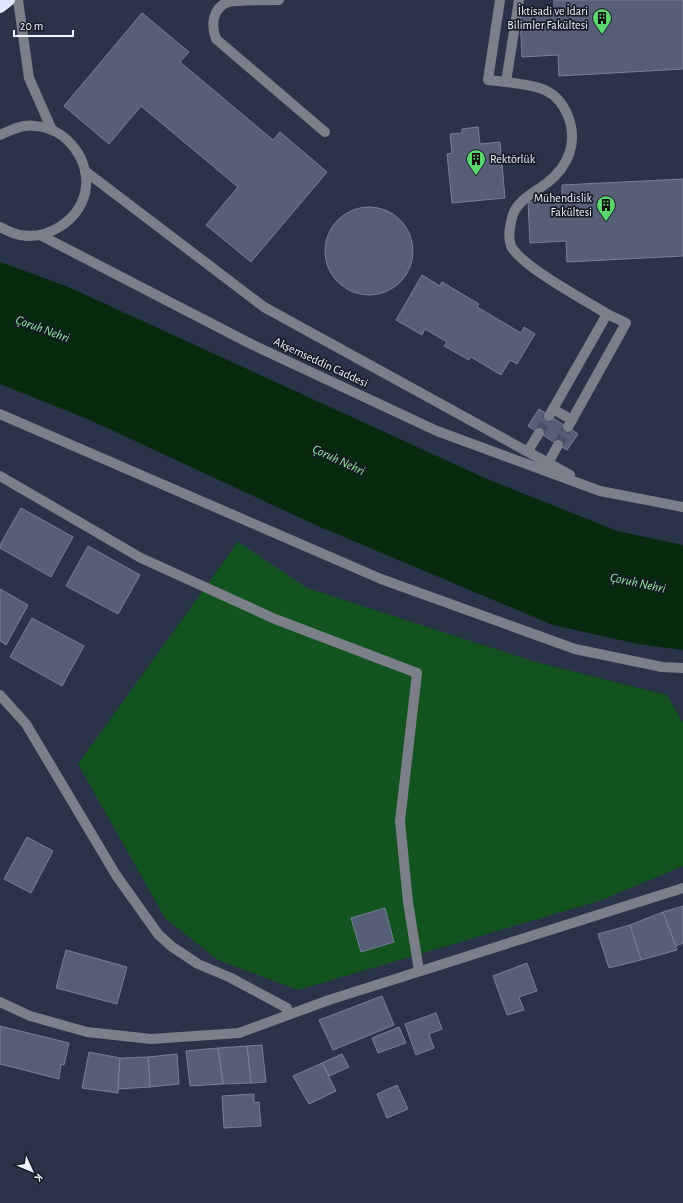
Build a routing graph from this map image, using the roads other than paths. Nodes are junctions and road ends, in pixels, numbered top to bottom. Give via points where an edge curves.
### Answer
1 (9, 0) edge
2 (18, 0) edge
3 (279, 0) edge
4 (500, 0) edge
5 (519, 0) edge
6 (0, 7) edge
7 (506, 82) junction
8 (52, 130) junction
9 (325, 132) dead end
10 (0, 135) edge
11 (85, 171) junction
12 (0, 227) edge
13 (40, 235) junction
14 (607, 314) junction
15 (0, 414) edge
16 (539, 433) tunnel mouth
17 (558, 445) tunnel mouth
18 (528, 451) junction
19 (548, 463) junction
20 (0, 476) edge
21 (600, 492) junction
22 (683, 507) edge
23 (683, 668) edge
24 (0, 695) edge
25 (683, 888) edge
26 (419, 972) junction
27 (0, 1002) edge
28 (287, 1015) junction

1 - 6 highway
2 - 8 street via 29,78
3 - 9 street via 229,1 218,10 212,24 213,31 216,39
4 - 7 street via 488,80
5 - 7 street
7 - 14 street via 546,89 564,106 573,134 568,159 548,182 524,199 514,211 509,234 511,245 539,272
8 - 10 street, Akşemseddin Caddesi via 34,125 16,127
8 - 11 street, Akşemseddin Caddesi via 68,140 79,154
11 - 13 street, Akşemseddin Caddesi via 85,192 76,212 60,227
11 - 18 street, Akşemseddin Caddesi via 264,307
12 - 13 street, Akşemseddin Caddesi via 20,235
13 - 21 street, Akşemseddin Caddesi via 251,344 437,431
14 - 14 street via 626,323 570,424 551,412
15 - 23 street via 381,579 575,649 662,667
16 - 18 street
17 - 19 street
18 - 19 street, Akşemseddin Caddesi
19 - 21 street, Akşemseddin Caddesi
20 - 26 street via 141,558 275,619 417,673 400,821 408,902
21 - 22 street, Akşemseddin Caddesi
24 - 28 street via 26,724 116,875 158,934 198,964 229,977 287,1008
25 - 26 street
26 - 28 street
27 - 28 street via 30,1016 87,1032 151,1039 239,1033

